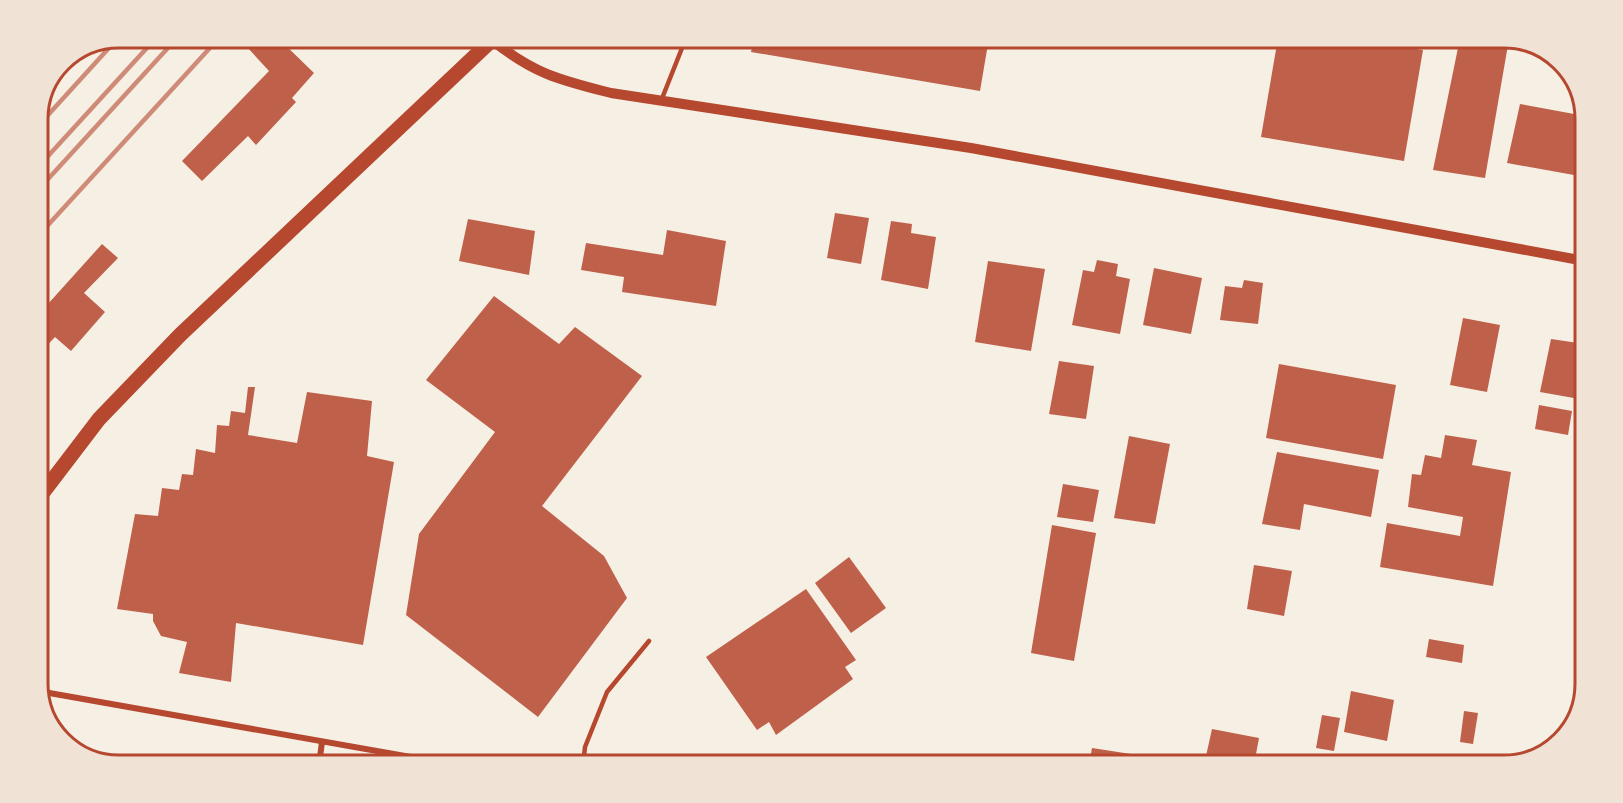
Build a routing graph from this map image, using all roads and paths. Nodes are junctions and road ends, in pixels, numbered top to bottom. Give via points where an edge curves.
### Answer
1 (483, 48) edge
2 (503, 48) edge
3 (682, 48) edge
4 (661, 101) junction
5 (1575, 259) edge
6 (48, 486) edge
7 (649, 641) dead end
8 (48, 692) edge
9 (322, 742) junction
10 (320, 755) edge
11 (398, 755) edge
12 (584, 755) edge

1 - 6 main road via 180,335 99,418
2 - 4 street via 559,80
3 - 4 lane
4 - 5 street via 971,148
7 - 12 lane via 607,692
8 - 9 street
9 - 10 street
9 - 11 street

